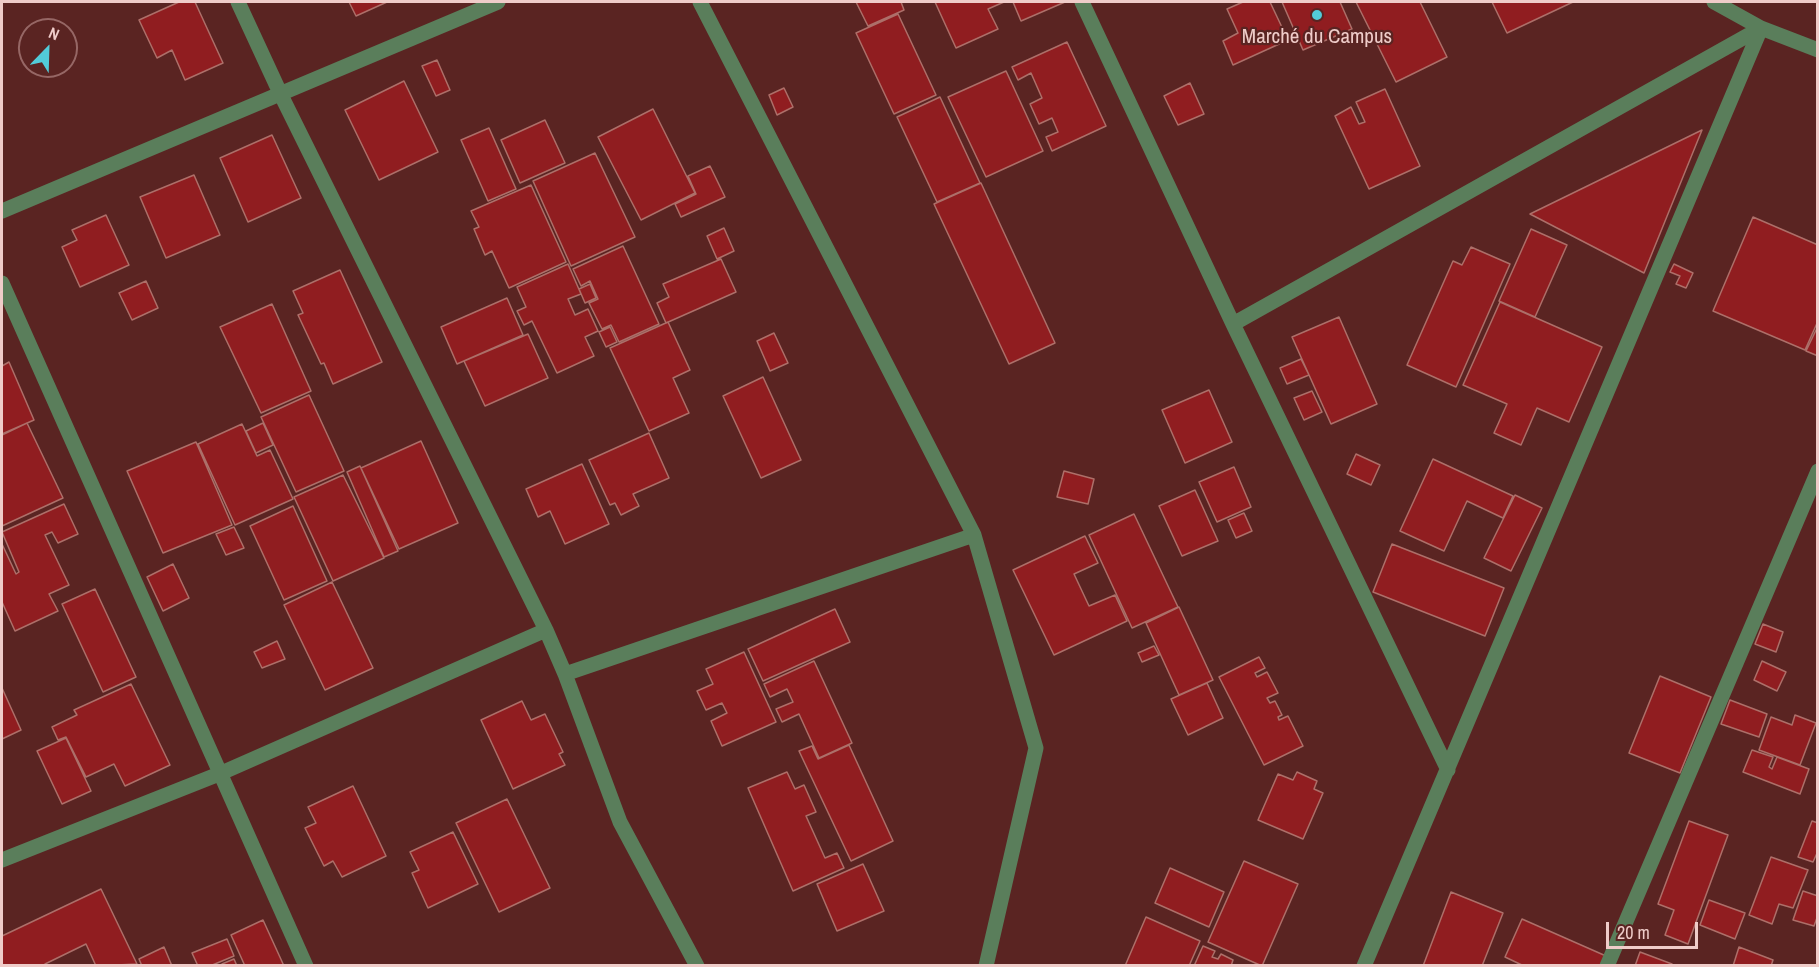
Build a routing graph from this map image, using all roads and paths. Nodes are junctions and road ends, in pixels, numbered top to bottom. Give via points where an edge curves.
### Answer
1 (238, 2) edge
2 (498, 2) edge
3 (700, 2) edge
4 (1082, 2) edge
5 (1714, 2) edge
6 (1761, 28) junction
7 (1818, 50) edge
8 (281, 94) junction
9 (2, 211) edge
10 (2, 283) edge
11 (1233, 324) junction
12 (1818, 471) edge
13 (974, 535) junction
14 (546, 630) junction
15 (565, 674) junction
16 (1448, 770) junction
17 (219, 774) junction
18 (2, 860) edge
19 (306, 966) edge
20 (697, 966) edge
21 (986, 966) edge
22 (1364, 966) edge
23 (1607, 966) edge

1 - 8 street
2 - 8 street
3 - 13 street
4 - 11 street
5 - 6 street
6 - 7 street
6 - 11 street
6 - 16 street
8 - 9 street
8 - 14 street
10 - 17 street
11 - 16 street
12 - 23 street
13 - 15 street
13 - 21 street via 1036,748
14 - 15 street
14 - 17 street
15 - 20 street via 620,822
16 - 22 street
17 - 18 street
17 - 19 street

